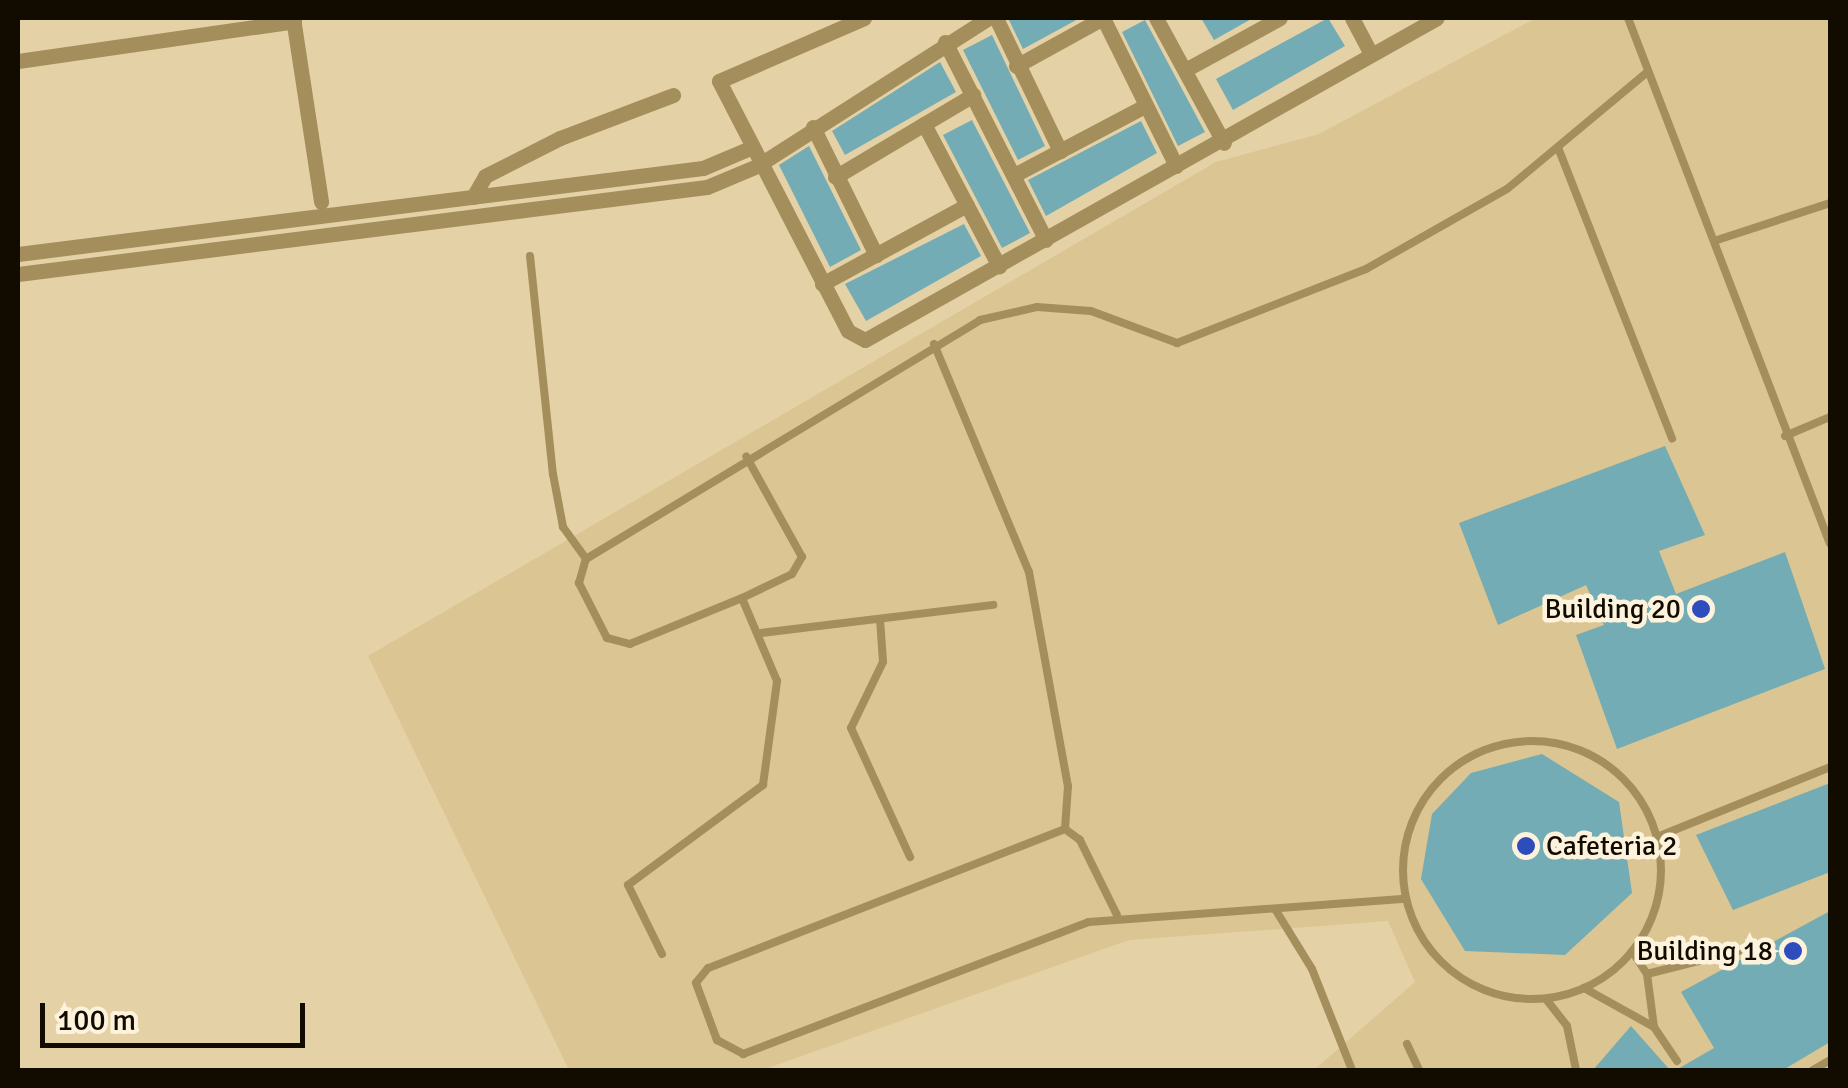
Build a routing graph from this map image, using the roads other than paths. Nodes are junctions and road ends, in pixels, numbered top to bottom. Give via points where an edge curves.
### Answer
1 (864, 18) edge
2 (992, 18) edge
3 (1103, 18) edge
4 (1156, 18) edge
5 (1280, 18) edge
6 (1352, 18) edge
7 (1438, 18) edge
8 (1628, 18) edge
9 (294, 19) edge
10 (945, 42) junction
11 (1371, 54) junction
12 (18, 62) edge
13 (1016, 66) junction
14 (1186, 70) junction
15 (1646, 73) junction
16 (673, 95) dead end
17 (973, 95) junction
18 (1145, 106) junction
19 (924, 124) junction
20 (812, 126) junction
21 (1224, 143) junction
22 (748, 149) junction
23 (1559, 150) junction
24 (1060, 151) junction
25 (757, 166) junction
26 (1176, 166) junction
27 (1014, 175) junction
28 (836, 177) junction
29 (503, 193) junction
30 (473, 196) junction
31 (321, 202) dead end
32 (1830, 203) edge
33 (967, 205) junction
34 (506, 212) junction
35 (1046, 240) junction
36 (1714, 241) junction
37 (18, 254) edge
38 (876, 255) junction
39 (530, 256) dead end
40 (999, 266) junction
41 (18, 274) edge
42 (822, 284) junction
43 (934, 344) junction
44 (1830, 417) edge
45 (1785, 436) junction
46 (1672, 438) dead end
47 (746, 456) junction
48 (1830, 544) edge
49 (586, 559) junction
50 (742, 598) junction
51 (993, 604) dead end
52 (880, 619) junction
53 (761, 633) junction
54 (1830, 767) edge
55 (1064, 830) junction
56 (1657, 837) junction
57 (910, 858) dead end
58 (1405, 899) junction
59 (1275, 909) junction
60 (1117, 915) junction
61 (1750, 948) dead end
62 (1632, 951) junction
63 (662, 954) dead end
64 (1647, 974) junction
65 (1584, 988) junction
66 (1546, 999) junction
67 (1654, 1027) junction
68 (1407, 1044) dead end
69 (1830, 1060) edge
70 (1677, 1061) dead end
71 (1352, 1070) edge
72 (1419, 1070) edge
73 (1576, 1070) edge
74 (1813, 1070) edge

1 - 22 street via 719,80
2 - 10 street
2 - 13 street
3 - 13 street
3 - 18 street
4 - 14 street
5 - 14 street
6 - 11 street
7 - 11 street
8 - 15 lane
9 - 12 street
9 - 31 street
10 - 17 street
10 - 20 street
11 - 21 street
13 - 24 street
14 - 21 street
15 - 23 lane
15 - 36 lane
16 - 30 street via 530,153 485,176
17 - 19 street
17 - 27 street
18 - 24 street
18 - 26 street
19 - 28 street
19 - 33 street
20 - 25 street
20 - 28 street
21 - 26 street
22 - 25 street
22 - 29 street via 702,168
23 - 43 lane via 1428,239 1195,338 1162,343 1106,314 1037,308 980,320
23 - 46 lane
24 - 27 street
25 - 34 street via 707,188
25 - 42 street
26 - 35 street
27 - 35 street
28 - 38 street
29 - 30 street
29 - 34 street
30 - 37 street
32 - 36 lane
33 - 38 street
33 - 40 street
34 - 41 street
35 - 40 street
36 - 45 lane
38 - 42 street
39 - 49 lane via 560,509
40 - 42 street via 866,340 848,331
43 - 47 lane
43 - 55 lane via 1029,572 1063,748
44 - 45 lane
45 - 48 lane
47 - 49 lane
47 - 50 lane via 802,556 792,574
49 - 50 lane via 579,583 620,644
50 - 53 lane
51 - 52 lane
52 - 53 lane
52 - 57 lane via 883,662 851,728
53 - 63 lane via 779,697 763,784 628,885
54 - 56 lane
55 - 60 lane via 1080,840
55 - 60 lane via 701,971 696,983 717,1040 735,1055 754,1052
56 - 58 lane via 1631,787 1585,752 1548,742 1492,748 1443,777 1419,807 1402,861
56 - 62 lane via 1658,897
58 - 59 lane
58 - 66 lane via 1429,950 1456,976 1508,998
59 - 60 lane
59 - 71 lane via 1312,968
61 - 64 lane
62 - 64 lane
62 - 65 lane
64 - 67 lane
65 - 66 lane
65 - 67 lane
66 - 73 lane via 1567,1026
67 - 70 lane
68 - 72 lane
69 - 74 lane

